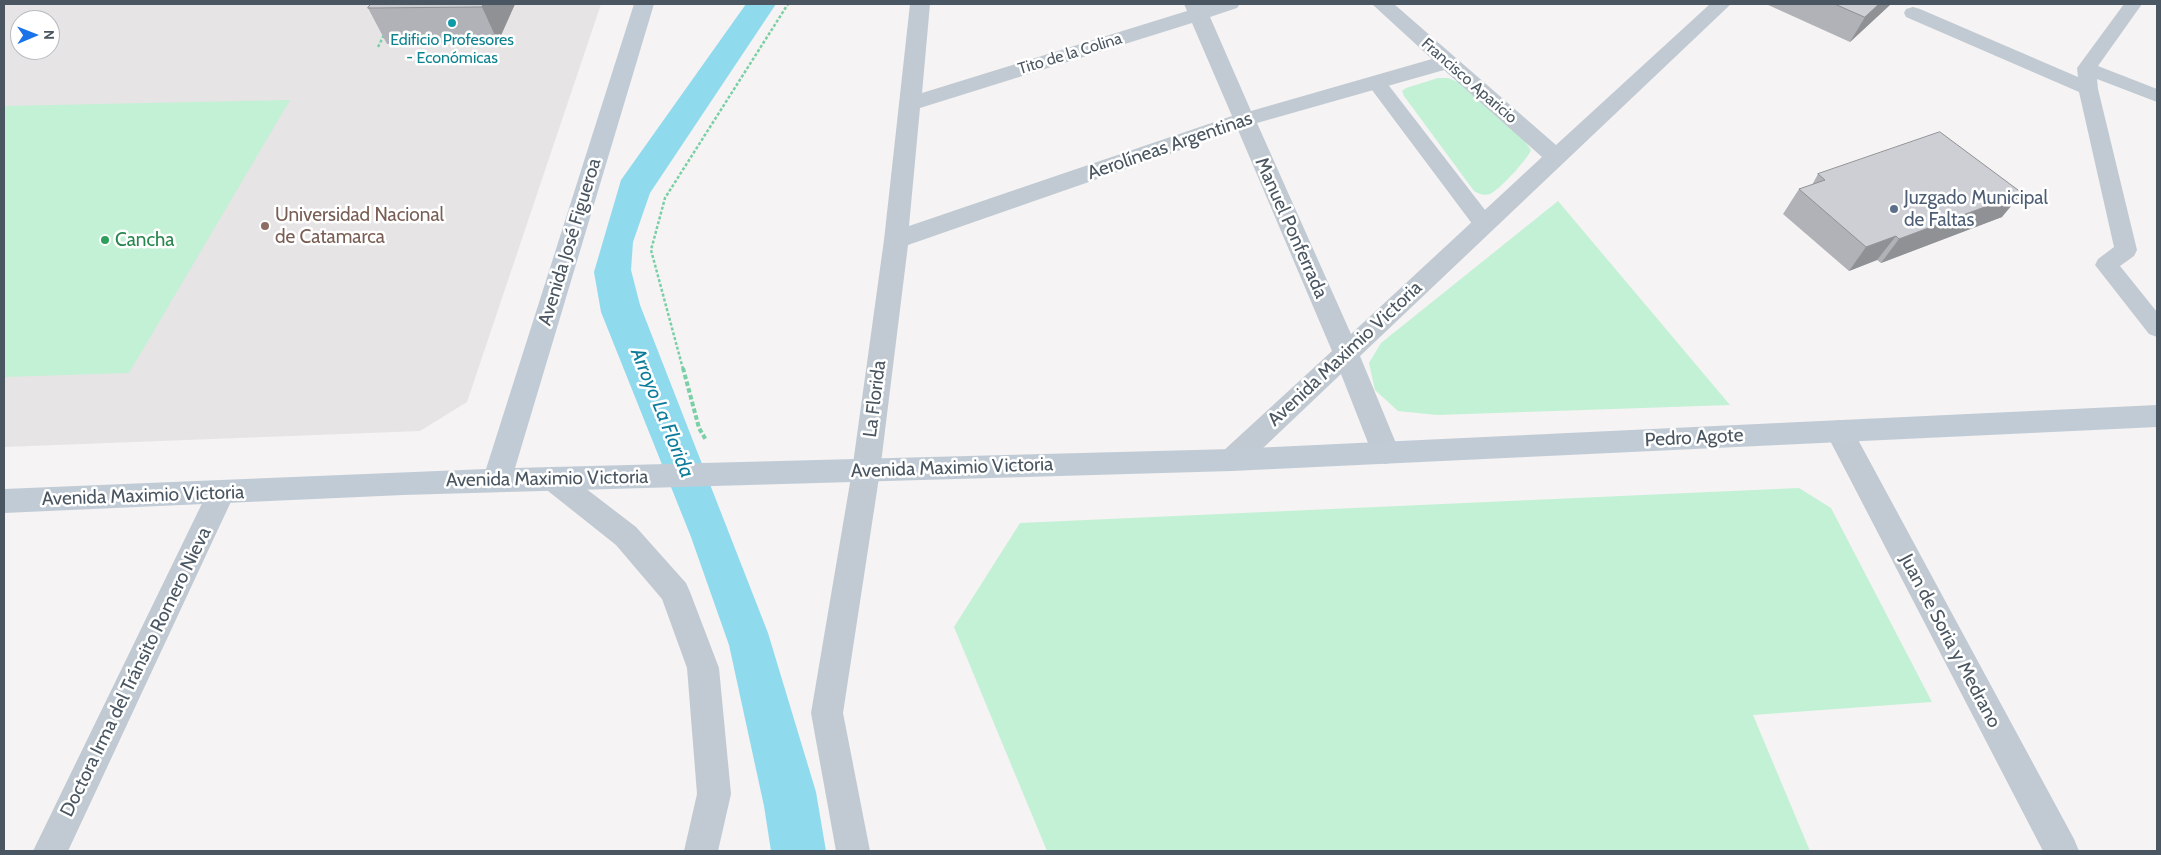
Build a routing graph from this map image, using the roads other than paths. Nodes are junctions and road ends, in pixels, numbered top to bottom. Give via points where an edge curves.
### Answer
1 (644, 4) edge
2 (920, 4) edge
3 (1230, 4) edge
4 (1382, 4) edge
5 (1721, 4) edge
6 (2133, 4) edge
7 (1196, 8) edge
8 (1913, 13) dead end
9 (1447, 62) junction
10 (2087, 68) junction
11 (1376, 82) junction
12 (2088, 89) junction
13 (2157, 96) edge
14 (910, 104) junction
15 (1244, 120) junction
16 (1556, 157) junction
17 (1484, 224) junction
18 (896, 240) junction
19 (2157, 328) edge
20 (1346, 353) junction
21 (2157, 416) edge
22 (1839, 431) junction
23 (1386, 453) junction
24 (1232, 460) junction
25 (866, 471) junction
26 (553, 479) junction
27 (497, 480) junction
28 (221, 493) junction
29 (4, 501) edge
30 (50, 851) edge
31 (701, 851) edge
32 (854, 851) edge
33 (2062, 851) edge

1 - 27 main road, Avenida José Figueroa
2 - 14 street, La Florida
3 - 7 street, Tito de la Colina
4 - 9 street, Francisco Aparicio
5 - 16 street, Avenida Maximio Victoria
6 - 10 lane
7 - 14 street, Tito de la Colina
7 - 15 street, Manuel Ponferrada
8 - 12 lane
9 - 11 street, Aerolíneas Argentinas
9 - 16 street, Francisco Aparicio
10 - 12 lane
10 - 13 lane
11 - 15 street, Aerolíneas Argentinas
11 - 17 lane
12 - 19 lane via 2126,250 2106,265
14 - 18 street, La Florida
15 - 18 street, Aerolíneas Argentinas
15 - 20 street, Manuel Ponferrada
16 - 17 street, Avenida Maximio Victoria
17 - 20 street, Avenida Maximio Victoria
18 - 25 street, La Florida
20 - 23 street, Manuel Ponferrada
20 - 24 street, Avenida Maximio Victoria
21 - 22 main road, Pedro Agote
22 - 23 main road, Pedro Agote
22 - 33 street, Juan de Soria y Medrano
23 - 24 main road, Pedro Agote
24 - 25 main road, Avenida Maximio Victoria
25 - 26 main road, Avenida Maximio Victoria
25 - 32 street, La Florida via 827,713
26 - 27 main road, Avenida Maximio Victoria
26 - 31 street via 626,536 675,592 703,668 714,794
27 - 28 main road, Avenida Maximio Victoria
28 - 29 main road, Avenida Maximio Victoria
28 - 30 street, Doctora Irma del Tránsito Romero Nieva

